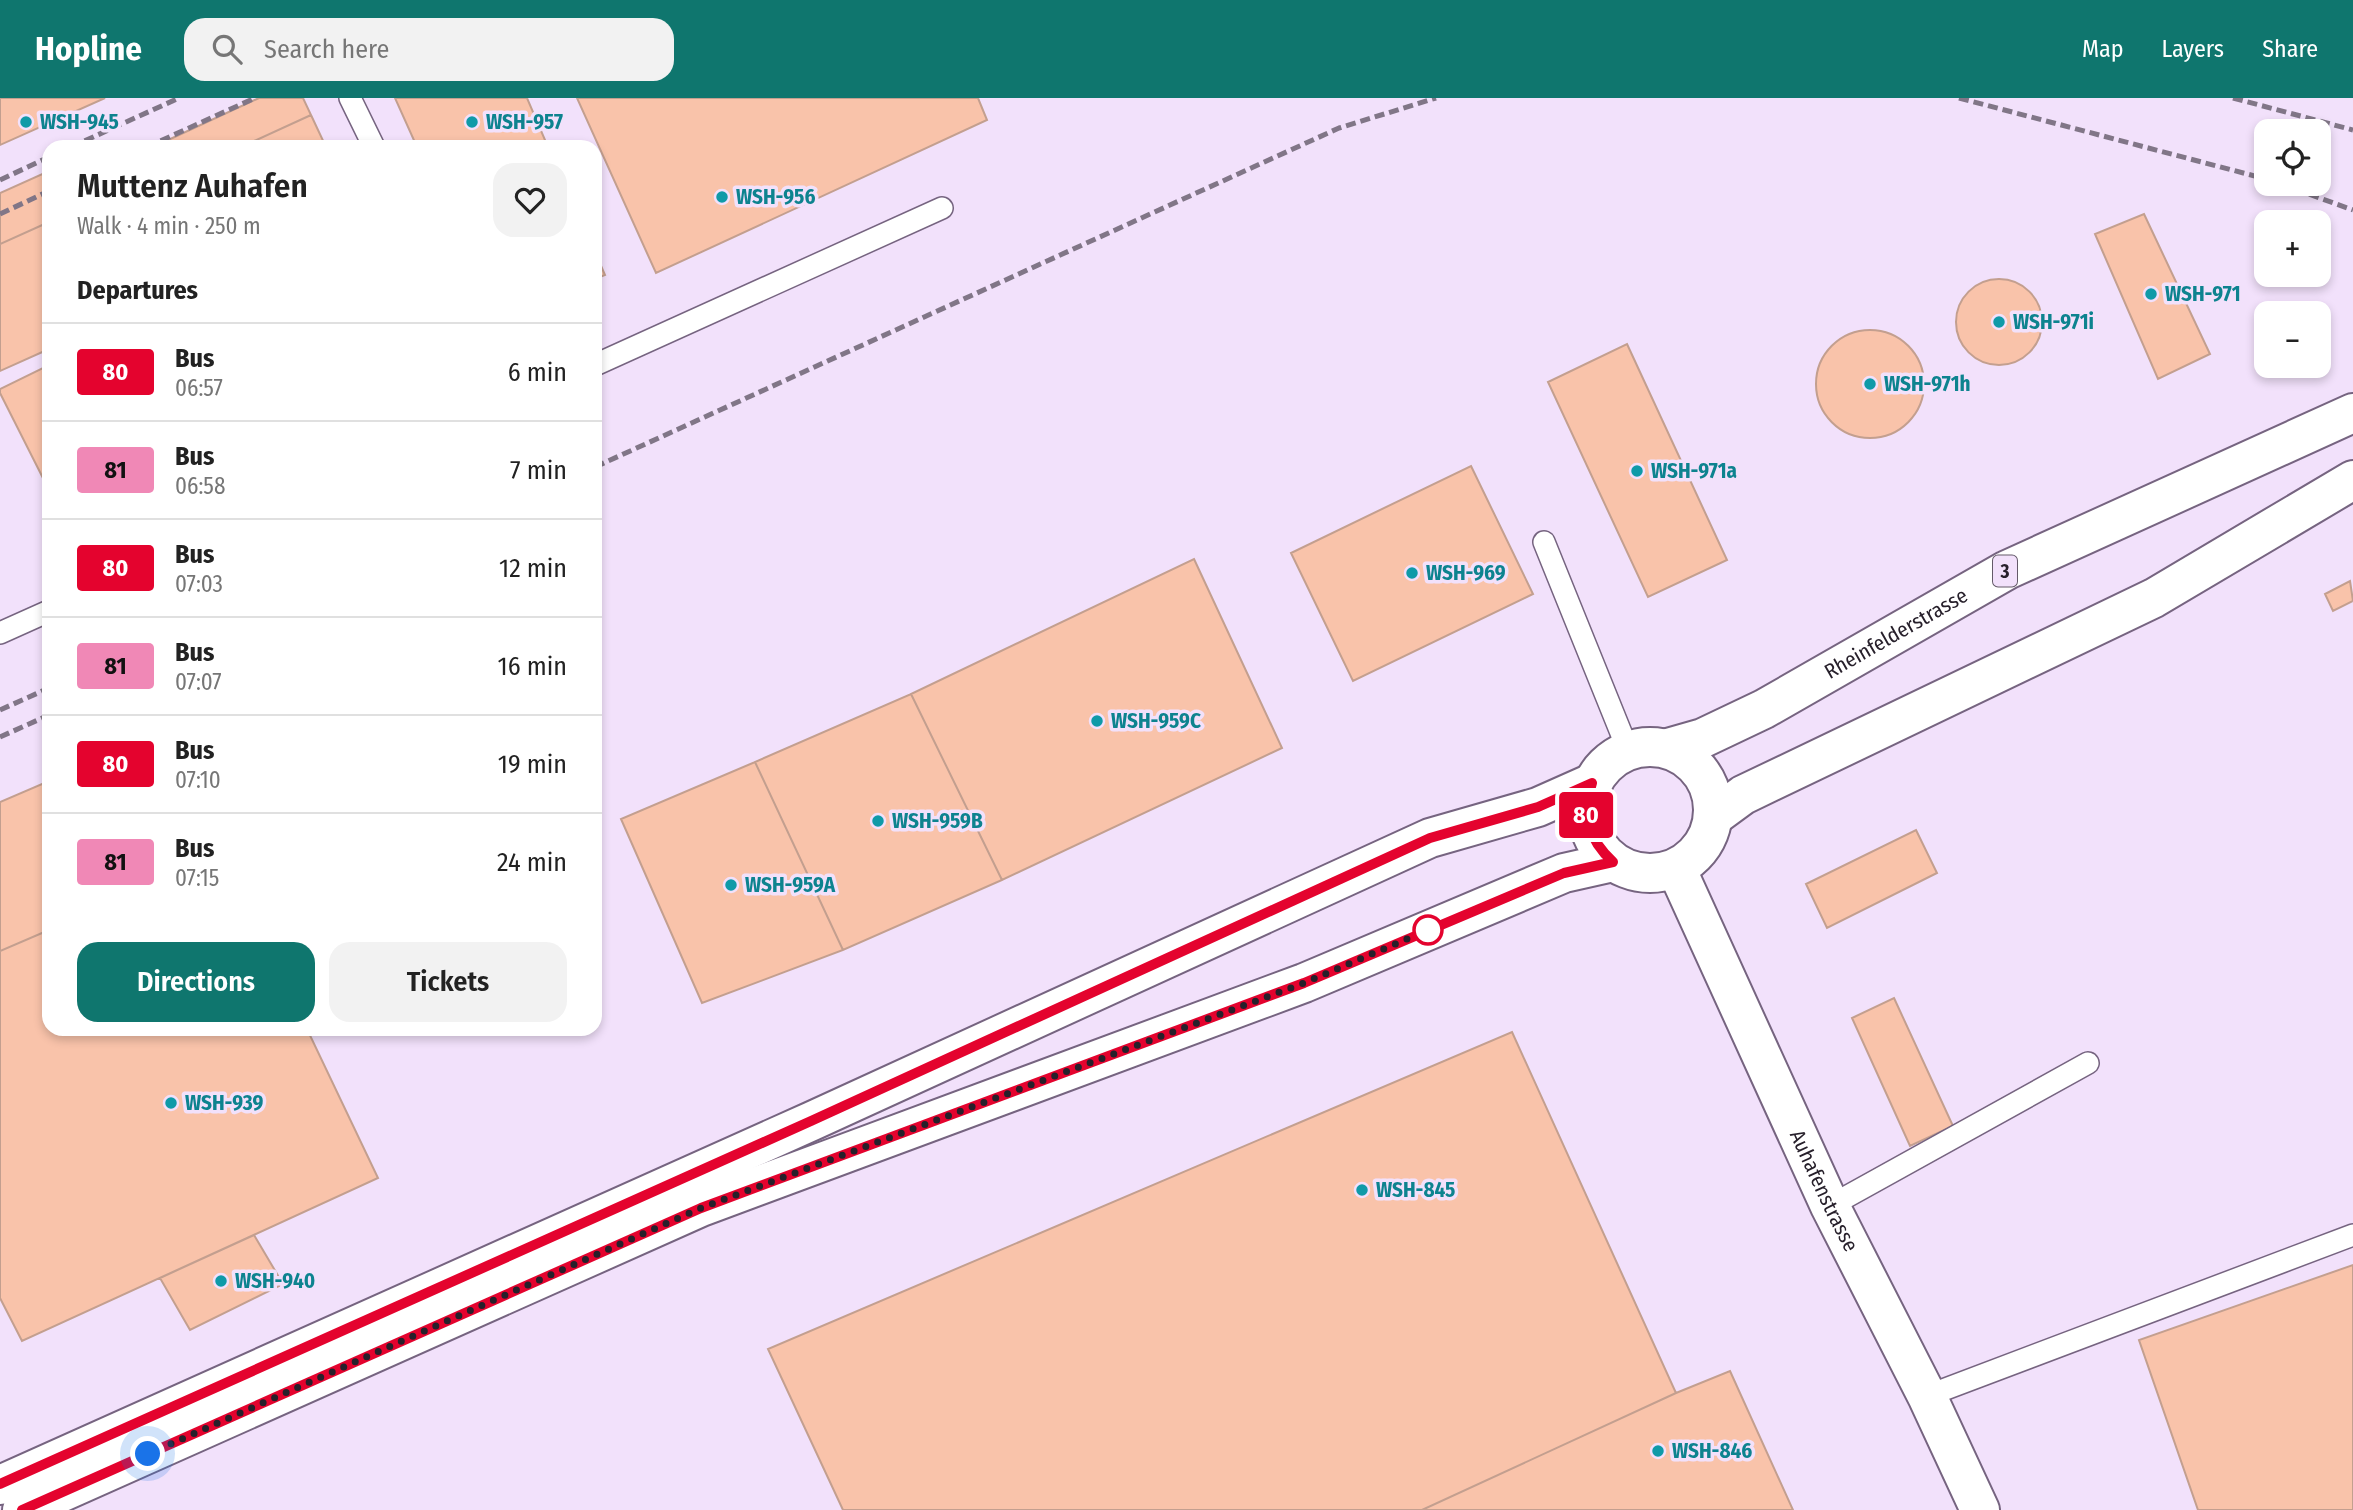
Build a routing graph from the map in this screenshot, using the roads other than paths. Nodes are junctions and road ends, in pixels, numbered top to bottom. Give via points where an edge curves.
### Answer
1 (350, 98) edge
2 (371, 140) edge
3 (942, 208) dead end
4 (602, 362) edge
5 (2353, 413) edge
6 (2353, 480) edge
7 (1545, 542) dead end
8 (42, 614) edge
9 (0, 633) edge
10 (1668, 748) junction
11 (1628, 750) junction
12 (1592, 783) junction
13 (1713, 817) junction
14 (1613, 862) junction
15 (1676, 868) junction
16 (2088, 1063) dead end
17 (1830, 1206) junction
18 (2353, 1235) edge
19 (1927, 1396) junction
20 (0, 1485) edge
21 (22, 1510) edge
22 (1980, 1510) edge

1 - 2 lane
3 - 4 lane
5 - 10 main road, Rheinfelderstrasse / 3 via 2007,570 1764,709 1703,738
6 - 13 main road via 2154,598 1743,795
7 - 11 lane
8 - 9 lane
10 - 11 main road
10 - 13 main road via 1703,775
11 - 12 main road via 1601,769
12 - 14 main road via 1588,826 1600,850
12 - 20 main road via 1538,807 1430,838
13 - 15 main road via 1701,847
14 - 15 main road via 1644,873
14 - 21 main road via 1564,873 1304,983 701,1208
15 - 17 main road, Auhafenstrasse
16 - 17 lane
17 - 19 main road, Auhafenstrasse
18 - 19 lane
19 - 22 main road, Auhafenstrasse

